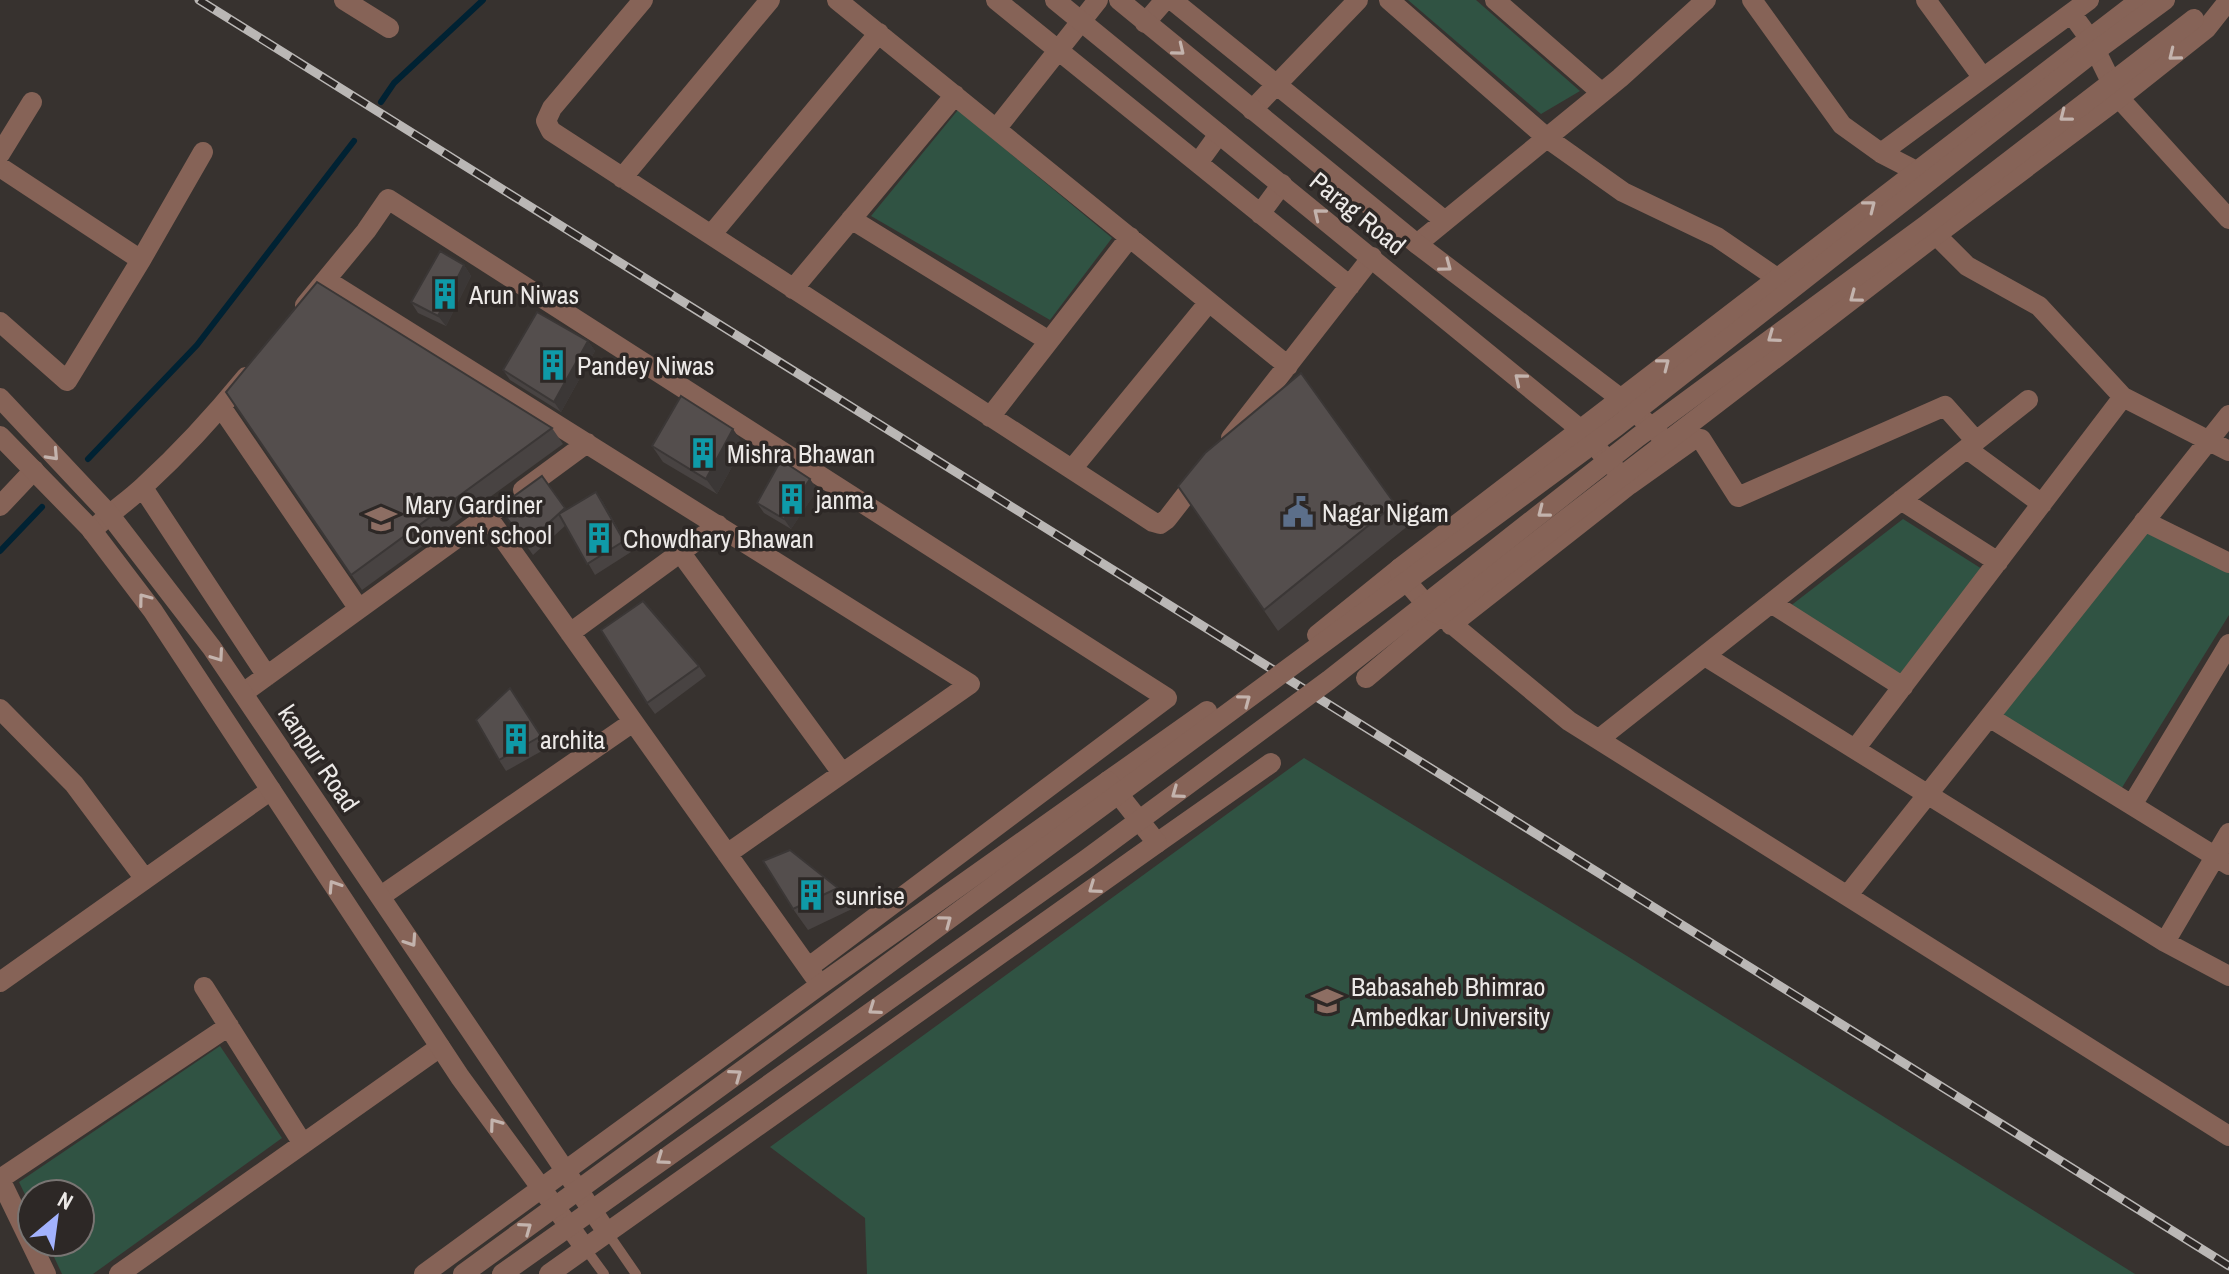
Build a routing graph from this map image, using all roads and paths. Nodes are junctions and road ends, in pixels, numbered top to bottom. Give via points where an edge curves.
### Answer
1 (344, 0) edge
2 (643, 0) edge
3 (770, 0) edge
4 (837, 0) edge
5 (1055, 0) edge
6 (1098, 0) edge
7 (1119, 0) edge
8 (1165, 0) edge
9 (1172, 0) edge
10 (1358, 0) edge
11 (1389, 0) edge
12 (1495, 0) edge
13 (1752, 0) edge
14 (1926, 0) edge
15 (2089, 0) edge
16 (2140, 0) edge
17 (2165, 0) edge
18 (2219, 0) edge
19 (2229, 0) edge
20 (1703, 1) edge
21 (1002, 2) edge
22 (2071, 13) junction
23 (1145, 23) junction
24 (389, 28) dead end
25 (879, 33) junction
26 (1069, 35) junction
27 (2090, 39) junction
28 (1983, 78) junction
29 (1275, 84) junction
30 (1602, 93) junction
31 (955, 95) junction
32 (2119, 98) junction
33 (32, 102) dead end
34 (1252, 110) junction
35 (996, 129) junction
36 (1547, 138) junction
37 (1209, 148) junction
38 (203, 152) dead end
39 (1881, 153) junction
40 (0, 154) edge
41 (0, 167) edge
42 (1916, 171) junction
43 (622, 178) junction
44 (1271, 199) junction
45 (851, 219) junction
46 (2229, 219) edge
47 (1445, 221) junction
48 (711, 235) junction
49 (1936, 235) junction
50 (1130, 237) junction
51 (1417, 244) junction
52 (141, 260) junction
53 (1362, 270) junction
54 (1777, 278) junction
55 (326, 280) junction
56 (793, 289) junction
57 (1209, 302) junction
58 (0, 322) edge
59 (288, 326) edge
60 (1049, 341) junction
61 (259, 361) edge
62 (1288, 366) junction
63 (2123, 397) junction
64 (0, 398) edge
65 (1620, 398) junction
66 (2028, 400) dead end
67 (221, 407) junction
68 (2229, 415) edge
69 (990, 417) junction
70 (1580, 429) junction
71 (0, 436) edge
72 (2209, 440) junction
73 (1667, 441) junction
74 (587, 443) junction
75 (1972, 445) junction
76 (2229, 451) edge
77 (1072, 469) junction
78 (34, 470) junction
79 (1621, 475) junction
80 (143, 488) junction
81 (1901, 500) junction
82 (2042, 504) junction
83 (0, 506) edge
84 (109, 514) junction
85 (487, 516) junction
86 (2144, 521) junction
87 (718, 525) junction
88 (92, 531) junction
89 (680, 552) junction
90 (1998, 562) junction
91 (2229, 563) edge
92 (1400, 568) junction
93 (1771, 603) junction
94 (359, 609) junction
95 (1446, 620) junction
96 (570, 633) junction
97 (1317, 635) dead end
98 (2229, 644) edge
99 (1705, 656) junction
100 (267, 676) junction
101 (1366, 678) dead end
102 (1903, 687) junction
103 (243, 693) junction
104 (0, 709) edge
105 (1207, 711) dead end
106 (1989, 717) junction
107 (633, 722) junction
108 (1599, 739) junction
109 (1855, 749) junction
110 (283, 753) junction
111 (1271, 763) dead end
112 (258, 770) junction
113 (842, 773) junction
114 (1108, 781) junction
115 (271, 790) junction
116 (1928, 794) junction
117 (2132, 805) junction
118 (2229, 833) edge
119 (1157, 843) junction
120 (727, 854) junction
121 (2222, 860) edge
122 (145, 879) junction
123 (381, 896) junction
124 (1847, 896) junction
125 (2165, 942) junction
126 (809, 967) junction
127 (2229, 976) edge
128 (0, 982) edge
129 (820, 985) junction
130 (204, 987) dead end
131 (229, 1026) junction
132 (440, 1047) junction
133 (2229, 1136) edge
134 (303, 1144) junction
135 (566, 1170) junction
136 (0, 1179) edge
137 (541, 1187) junction
138 (607, 1232) junction
139 (585, 1248) junction
140 (46, 1274) edge
141 (119, 1274) edge
142 (424, 1274) edge
143 (463, 1274) edge
144 (502, 1274) edge
145 (549, 1274) edge
146 (604, 1274) edge
147 (636, 1274) edge

1 - 24 street
2 - 43 street via 546,121 551,131
3 - 43 street
4 - 25 street
5 - 26 street, Parag Road
6 - 26 street
7 - 23 street, Parag Road
8 - 23 street
9 - 29 street
10 - 29 street
11 - 36 street
12 - 30 street
13 - 39 street via 1842,125
14 - 28 street
15 - 22 street
16 - 27 street
143 -> 17 street, bridge via 1617,426
18 -> 144 street, bridge via 1638,437 1329,680 1074,869
19 -> 32 street via 2206,29
20 - 30 street
21 - 26 street
22 - 27 street
22 - 28 street
23 -> 34 street, Parag Road
25 - 31 street
25 - 48 street
26 - 35 street
26 - 37 street, Parag Road
26 - 37 street
27 - 32 street
27 - 42 street
28 - 39 street
29 - 34 street
29 - 47 street
30 - 36 street
31 - 35 street
31 - 45 street
32 - 46 street
32 - 49 street
33 - 40 street
34 - 51 street, Parag Road
35 - 50 street
36 - 47 street
36 - 54 street via 1623,192 1717,237
37 - 44 street, Parag Road
37 - 44 street
38 - 52 street
39 - 42 street
41 - 52 street
54 -> 42 street
43 - 48 street
53 -> 44 street, Parag Road
44 - 53 street
45 - 56 street
45 - 60 street
47 - 51 street
48 - 56 street
49 - 63 street via 1967,266 2039,306
49 -> 73 street
50 - 57 street
50 - 60 street
51 -> 65 street, Parag Road
52 - 58 street via 67,381
53 - 62 street
70 -> 53 street, Parag Road
65 -> 54 street
55 - 59 street
55 - 74 street
55 - 126 street via 388,199 1167,698
56 - 69 street
57 - 62 street
57 - 77 street
60 - 69 street
61 - 67 street
62 - 77 street via 1160,524
63 - 72 street
63 - 82 street
64 -> 84 street, kanpur Road
65 - 70 street
65 - 73 street, Parag Road
66 - 75 street
67 - 80 street
67 - 94 street
68 - 72 street
69 - 77 street
70 - 79 street, Parag Road
70 - 92 street
71 - 78 street
72 - 76 street
72 - 86 street
73 - 79 street
74 - 85 street
74 - 87 street
75 - 81 street
75 - 82 street
75 - 95 street via 1945,406 1738,497 1701,439 1695,438
78 - 83 street
78 - 88 street
79 - 95 street
80 - 84 street
80 - 100 street
81 - 90 street
81 - 93 street
82 - 90 street
84 - 88 street
84 -> 103 street, kanpur Road
85 - 94 street
85 - 96 street
86 - 91 street
86 - 106 street
87 - 89 street
87 - 113 street via 970,684
112 -> 88 street via 153,611
89 - 96 street
89 - 113 street
90 - 102 street
92 - 95 street via 1424,602
92 - 97 street
93 - 99 street
93 - 102 street
94 - 100 street
95 - 101 street
95 - 108 street via 1569,721
96 - 107 street
98 - 117 street
99 - 108 street
99 - 109 street
100 - 103 street
102 - 109 street
103 - 110 street, kanpur Road
104 - 122 street via 74,784
105 - 114 street
106 - 116 street
106 - 117 street
107 - 120 street
107 - 123 street
108 - 124 street
109 - 116 street
110 - 112 street
110 - 123 street, kanpur Road
111 - 119 street
112 - 115 street
113 - 120 street
114 - 119 street
114 - 129 street
115 - 122 street
132 -> 115 street
116 - 124 street
116 - 125 street
117 - 121 street
118 - 121 street
119 -> 138 street
120 - 126 street
121 - 125 street
122 - 128 street
123 -> 135 street, kanpur Road
124 - 133 street
125 - 127 street
126 - 129 street
129 - 135 street
130 - 131 street
131 - 134 street
131 - 136 street
132 - 134 street
137 -> 132 street
134 - 141 street
135 - 137 street
135 - 138 street, kanpur Road
136 - 140 street
137 - 139 street
137 - 142 street
138 - 139 street
138 - 147 lane
139 - 145 street
139 - 146 lane

